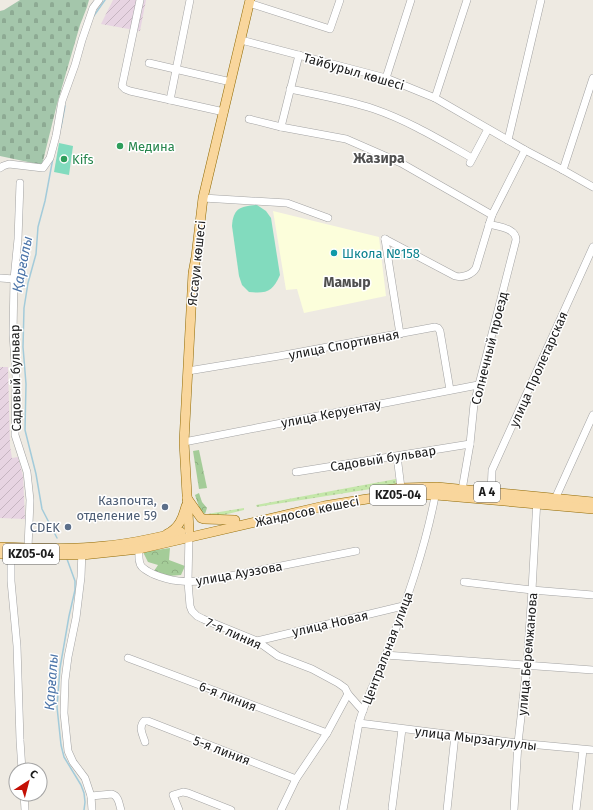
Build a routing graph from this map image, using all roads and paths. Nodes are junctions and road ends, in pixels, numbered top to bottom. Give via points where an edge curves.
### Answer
1 (99, 0) edge
2 (140, 0) edge
3 (190, 0) edge
4 (340, 0) edge
5 (411, 0) edge
6 (468, 0) edge
7 (542, 0) edge
8 (250, 2) edge
9 (241, 40) junction
10 (298, 54) junction
11 (150, 64) dead end
12 (175, 70) junction
13 (386, 78) junction
14 (593, 78) edge
15 (231, 82) junction
16 (290, 88) junction
17 (435, 98) junction
18 (170, 100) junction
19 (224, 112) junction
20 (249, 119) dead end
21 (281, 127) junction
22 (488, 129) junction
23 (508, 140) junction
24 (525, 150) junction
25 (0, 168) edge
26 (563, 170) junction
27 (20, 183) dead end
28 (593, 187) edge
29 (204, 198) junction
30 (492, 215) junction
31 (328, 218) dead end
32 (490, 224) junction
33 (593, 247) edge
34 (0, 278) edge
35 (14, 279) junction
36 (400, 334) junction
37 (188, 371) junction
38 (478, 385) junction
39 (450, 390) junction
40 (593, 415) edge
41 (184, 442) junction
42 (470, 444) junction
43 (397, 456) junction
44 (296, 472) dead end
45 (401, 488) junction
46 (462, 490) junction
47 (436, 491) junction
48 (491, 493) junction
49 (187, 498) junction
50 (555, 499) junction
51 (537, 501) junction
52 (593, 502) edge
53 (593, 509) edge
54 (235, 520) junction
55 (189, 533) junction
56 (152, 539) junction
57 (0, 548) edge
58 (28, 548) junction
59 (139, 549) junction
60 (65, 551) junction
61 (356, 551) dead end
62 (82, 552) junction
63 (0, 554) edge
64 (11, 554) junction
65 (188, 582) junction
66 (464, 582) dead end
67 (532, 590) junction
68 (593, 595) edge
69 (403, 606) junction
70 (257, 640) junction
71 (385, 655) junction
72 (128, 658) dead end
73 (527, 664) junction
74 (593, 670) edge
75 (348, 694) junction
76 (362, 711) junction
77 (359, 723) junction
78 (402, 729) junction
79 (327, 733) junction
80 (455, 735) junction
81 (145, 742) dead end
82 (518, 743) junction
83 (583, 750) junction
84 (593, 750) edge
85 (22, 762) edge
86 (296, 779) junction
87 (91, 796) junction
88 (392, 808) dead end
89 (92, 810) edge
90 (121, 810) edge
91 (180, 810) edge
92 (231, 810) edge
93 (281, 810) edge
94 (343, 810) edge
95 (448, 810) edge
96 (514, 810) edge
97 (576, 810) edge

1 - 25 street via 93,8 62,101 50,158 43,168 9,164
2 - 18 street via 122,86 130,91
3 - 12 street
4 - 8 street via 330,29
5 - 13 street
6 - 17 street
7 - 23 street
8 - 9 main road, Яссауи көшесі
9 - 10 street, Тайбурыл көшесі
9 - 15 main road, Яссауи көшесі
10 - 13 street, Тайбурыл көшесі
10 - 16 street
11 - 12 street
12 - 15 street
12 - 18 street
13 - 17 street, Тайбурыл көшесі
14 - 26 street
15 - 19 main road, Яссауи көшесі
16 - 21 street
16 - 22 street via 343,100 385,114 418,128 471,161
17 - 22 street, Тайбурыл көшесі
18 - 19 street
19 - 29 main road, Яссауи көшесі
20 - 21 street
21 - 30 street via 346,140 401,163
22 - 23 street, Тайбурыл көшесі
23 - 24 street, Тайбурыл көшесі
24 - 26 street, Тайбурыл көшесі
24 - 30 street
26 - 28 street, Тайбурыл көшесі
27 - 35 street, Садовый бульвар
29 - 31 street via 287,203
29 - 37 main road, Яссауи көшесі via 193,273
30 - 32 street
32 - 36 street via 475,271 459,277 385,239
32 - 38 street, Солнечный проезд via 510,230 516,236 516,240
33 - 48 street, улица Пролетарская via 492,470
34 - 35 street
35 - 58 street, Садовый бульвар via 15,436 27,472 30,500
36 - 37 street, улица Спортивная
36 - 39 street, улица Спортивная via 438,328
37 - 41 main road, Яссауи көшесі
38 - 39 street, улица Керуентау
38 - 42 street, Солнечный проезд
39 - 41 street, улица Керуентау
40 - 50 street
41 - 49 main road, Яссауи көшесі
42 - 43 street, Садовый бульвар
42 - 46 street, Солнечный проезд
43 - 44 street, Садовый бульвар
43 - 45 street
45 - 47 main road, Жандосов көшесі / А 4
45 - 54 main road, Жандосов көшесі / KZ05-04 via 328,500
46 - 47 main road, Жандосов көшесі / А 4
46 - 48 main road, Жандосов көшесі / А 4
47 - 51 main road, Жандосов көшесі / KZ05-04
47 - 55 main road, Жандосов көшесі / KZ05-04 via 324,506
47 - 69 street, Центральная улица via 426,535
48 - 51 main road, Жандосов көшесі / А 4
49 - 54 main road via 201,518
49 - 55 main road, Яссауи көшесі
49 - 56 main road via 183,514 173,531
50 - 51 main road, Жандосов көшесі / А 4
50 - 52 main road, Жандосов көшесі
51 - 53 main road, Жандосов көшесі / KZ05-04
51 - 67 street, улица Беремжанова
54 - 55 main road, KZ05-04
55 - 56 main road, KZ05-04
55 - 59 main road, KZ05-04
55 - 65 street, 7-я линия
56 - 62 main road, KZ05-04
57 - 58 main road, KZ05-04
58 - 60 main road, KZ05-04
59 - 62 main road, KZ05-04
59 - 65 street, улица Ауэзова via 141,566 146,571 163,578
60 - 62 main road, KZ05-04
60 - 64 main road, KZ05-04
61 - 65 street, улица Ауэзова via 205,581
62 - 87 street via 76,618 65,680 64,713 68,750 85,778
63 - 64 main road, KZ05-04
64 - 85 street
65 - 70 street, 7-я линия via 190,606 197,616
66 - 67 street
67 - 68 street
67 - 73 street, улица Беремжанова
69 - 70 street, улица Новая
69 - 71 street, Центральная улица
70 - 75 street, 7-я линия via 278,656 338,682
71 - 73 street
71 - 76 street, Центральная улица
72 - 79 street, 6-я линия
73 - 74 street
73 - 82 street, улица Беремжанова
75 - 76 street, 7-я линия
75 - 79 street
76 - 77 street, Центральная улица
77 - 78 street, улица Мырзагулулы
77 - 94 street, Центральная улица
78 - 80 street, улица Мырзагулулы
78 - 88 street
79 - 86 street
80 - 82 street, улица Мырзагулулы
80 - 95 street
81 - 86 street, 5-я линия via 141,724 148,721
82 - 83 street, улица Мырзагулулы
82 - 96 street, улица Беремжанова
83 - 84 street, улица Мырзагулулы
83 - 97 street
86 - 93 street
87 - 89 street
87 - 90 street via 115,794
91 - 92 street via 173,795 184,792

